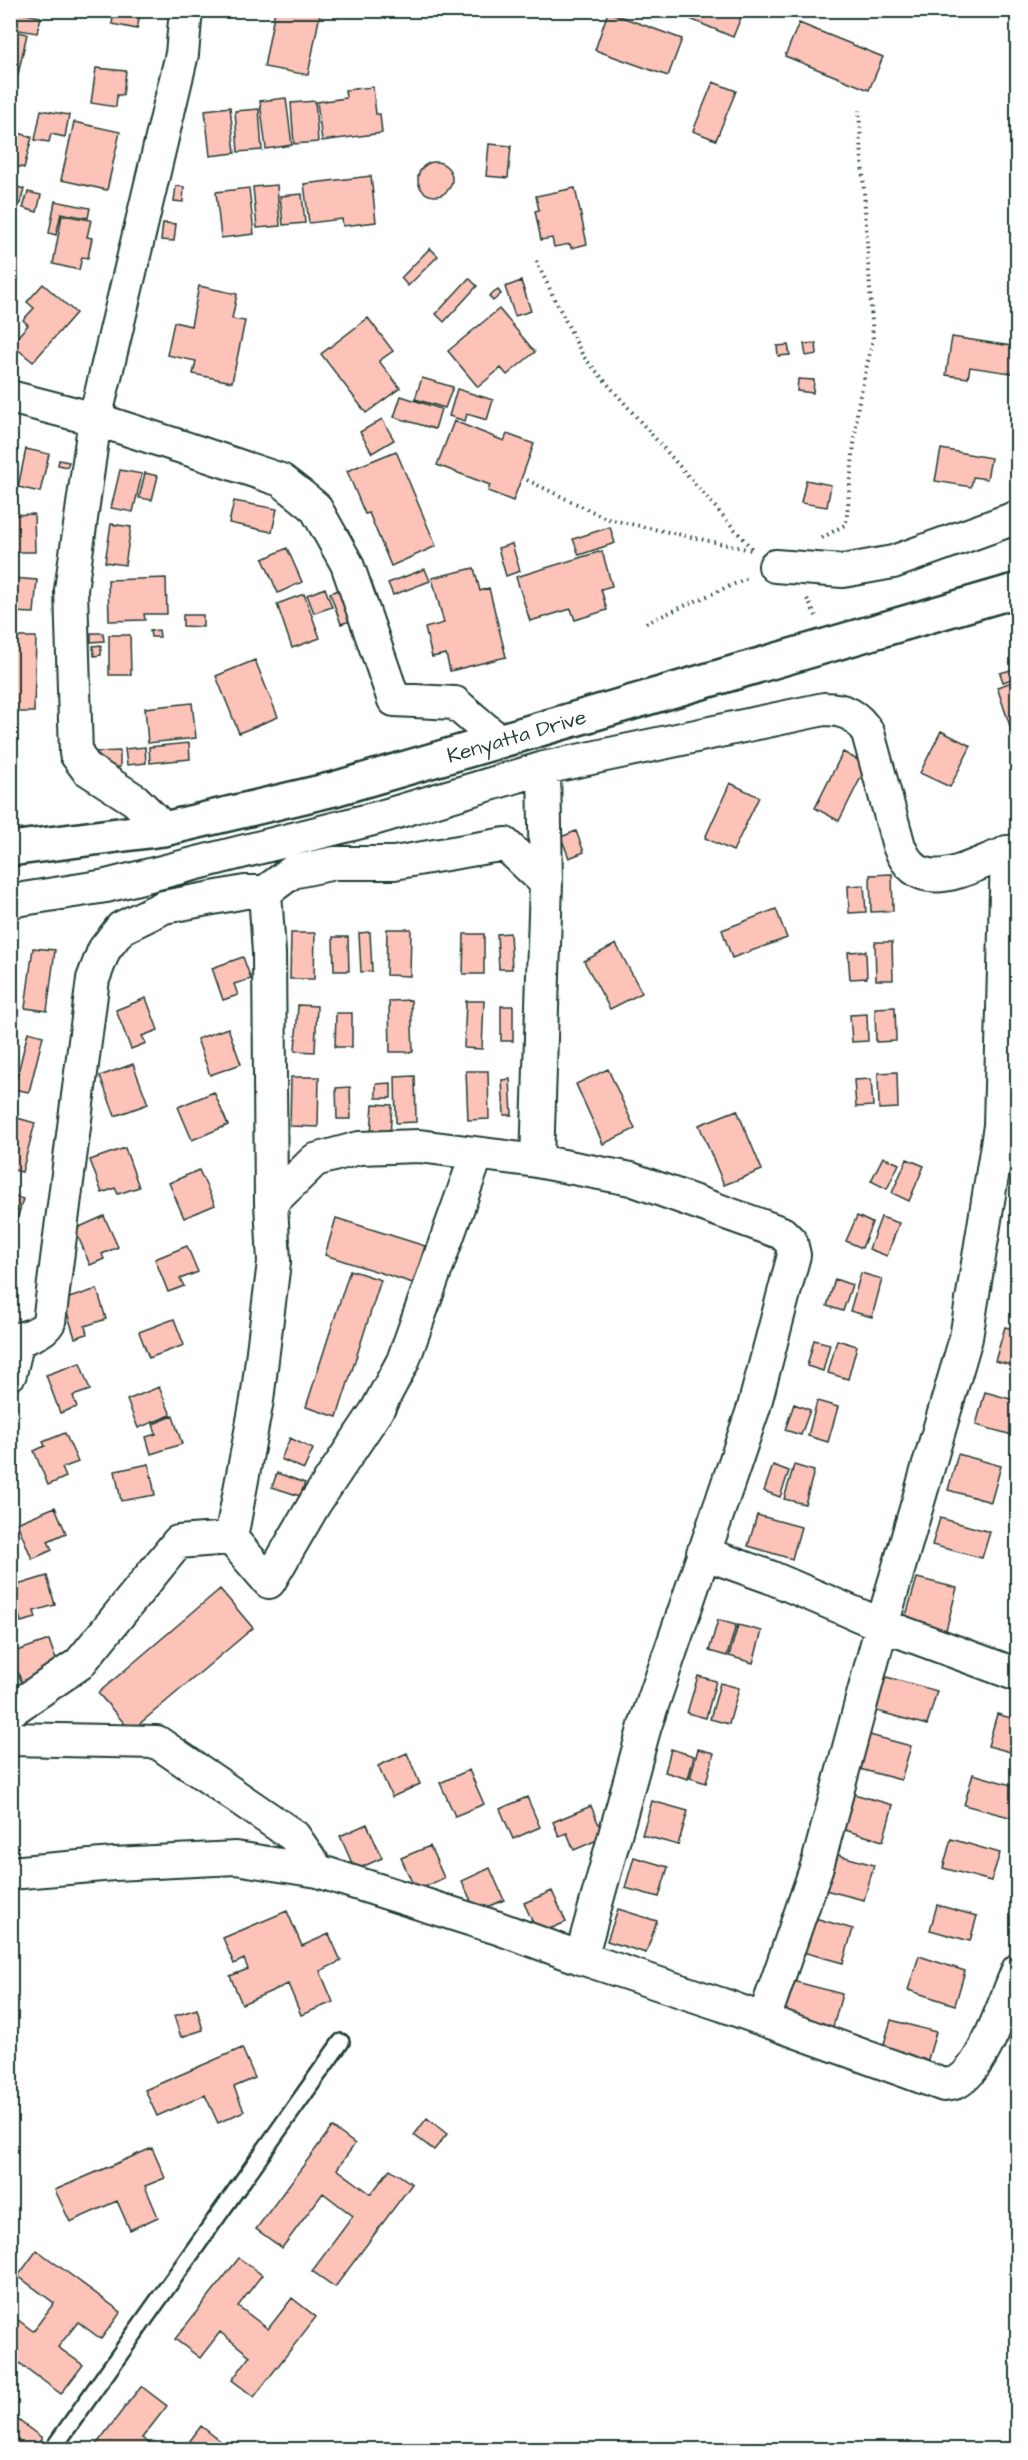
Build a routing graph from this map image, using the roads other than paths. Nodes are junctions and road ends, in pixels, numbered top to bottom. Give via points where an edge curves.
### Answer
1 (186, 10) edge
2 (10, 397) edge
3 (95, 419) junction
4 (1017, 517) edge
5 (775, 566) road end
6 (1017, 590) edge
7 (499, 741) junction
8 (544, 768) junction
9 (164, 828) junction
10 (10, 849) edge
11 (1012, 851) edge
12 (546, 883) junction
13 (265, 891) junction
14 (10, 901) edge
15 (477, 1154) junction
16 (537, 1161) junction
17 (271, 1203) junction
18 (14, 1339) edge
19 (10, 1374) edge
20 (231, 1538) junction
21 (703, 1553) junction
22 (882, 1625) junction
23 (1017, 1675) edge
24 (10, 1711) edge
25 (10, 1739) edge
26 (318, 1871) junction
27 (10, 1873) edge
28 (581, 1958) junction
29 (1017, 1970) edge
30 (764, 2019) junction
31 (340, 2042) dead end
32 (52, 2450) edge

1 - 3 street via 182,54
2 - 3 street
3 - 7 street via 281,480 315,507 347,564 394,700 455,703
3 - 9 street via 71,590 76,754 87,770 135,800
4 - 5 street via 893,562 843,571
6 - 7 main road, Kenyatta Drive
7 - 9 main road, Kenyatta Drive via 334,789
8 - 11 street via 838,709 851,713 868,733 899,846 912,867 929,875 948,876
8 - 12 street
8 - 14 street via 377,818 106,886
9 - 10 main road, Kenyatta Drive
11 - 22 street via 1000,1126 968,1326
12 - 13 street via 505,844 394,863 335,863 292,872
12 - 16 street
13 - 17 street
13 - 18 street via 164,907 121,928 104,950 93,980 49,1322 45,1328
15 - 16 street
15 - 17 street via 418,1146 359,1148 315,1160
15 - 20 street via 403,1361 377,1410 315,1503 269,1582
16 - 21 street via 631,1179 782,1233 791,1242 794,1255 754,1407
17 - 20 street via 272,1274 257,1400
18 - 19 street
20 - 24 street via 178,1542 79,1664
21 - 22 street
21 - 28 street via 645,1726
22 - 23 street
22 - 30 street via 818,1863
25 - 26 street via 158,1742 294,1836
26 - 27 street via 236,1858
26 - 28 street
28 - 30 street
29 - 30 street via 989,2041 969,2072 957,2082 944,2085
31 - 32 lane

